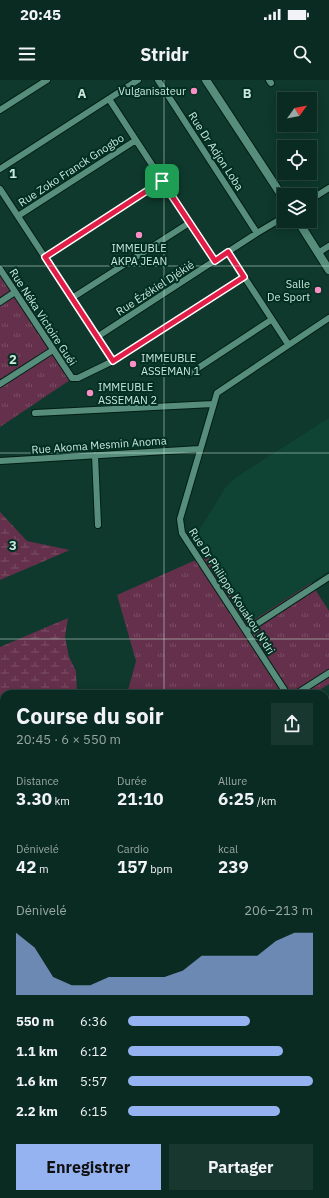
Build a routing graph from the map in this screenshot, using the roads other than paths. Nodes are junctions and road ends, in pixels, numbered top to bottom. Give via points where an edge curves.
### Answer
1 (47, 80) edge
2 (138, 80) edge
3 (158, 80) edge
4 (206, 80) edge
5 (109, 99) junction
6 (0, 110) edge
7 (136, 140) junction
8 (0, 169) edge
9 (162, 181) junction
10 (277, 188) edge
11 (329, 188) edge
12 (0, 189) edge
13 (317, 196) edge
14 (18, 216) junction
15 (277, 221) edge
16 (189, 223) junction
17 (302, 228) edge
18 (257, 233) junction
19 (329, 246) edge
20 (228, 252) junction
21 (318, 253) junction
22 (45, 257) junction
23 (215, 261) junction
24 (0, 269) edge
25 (329, 270) edge
26 (244, 277) junction
27 (15, 292) junction
28 (72, 298) junction
29 (0, 302) edge
30 (329, 318) edge
31 (271, 320) junction
32 (97, 337) junction
33 (288, 344) junction
34 (53, 350) junction
35 (113, 361) junction
36 (188, 374) dead end
37 (0, 384) edge
38 (213, 404) junction
39 (35, 412) dead end
40 (200, 449) junction
41 (95, 455) junction
42 (0, 461) edge
43 (98, 525) dead end
44 (329, 577) edge
45 (246, 631) junction
46 (329, 673) edge
47 (284, 690) edge
48 (302, 690) edge

1 - 6 street
2 - 5 street
3 - 18 street, Rue Dr Adjon Loba
4 - 10 main road
5 - 7 street
5 - 8 street
7 - 9 street
7 - 14 street, Rue Zoko Franck Gnogbo
9 - 16 street
9 - 22 street
11 - 13 street
12 - 14 street
14 - 22 street
15 - 18 street, Rue Ézékiel Djékié
16 - 23 street
16 - 28 street
17 - 21 main road
18 - 20 street, Rue Ézékiel Djékié
19 - 21 street
20 - 23 street, Rue Ézékiel Djékié
20 - 26 street
21 - 25 main road
22 - 28 street
23 - 32 street, Rue Ézékiel Djékié
24 - 27 street, Rue Néka Victoire Guéi
26 - 31 street
26 - 35 street
27 - 29 street
27 - 34 street, Rue Néka Victoire Guéi
28 - 32 street
30 - 33 street, Rue Dr Philippe Kouakou N'dri
31 - 33 street
31 - 36 street
32 - 35 street
33 - 38 street, Rue Dr Philippe Kouakou N'dri via 217,393
34 - 35 street, Rue Néka Victoire Guéi via 72,378 78,378
34 - 37 street
38 - 39 street
38 - 40 street, Rue Dr Philippe Kouakou N'dri
40 - 41 street, Rue Akoma Mesmin Anoma
40 - 45 street, Rue Dr Philippe Kouakou N'dri via 180,519 182,533
41 - 42 street, Rue Akoma Mesmin Anoma
41 - 43 street
44 - 45 street
45 - 47 street, Rue Dr Philippe Kouakou N'dri
46 - 48 street

